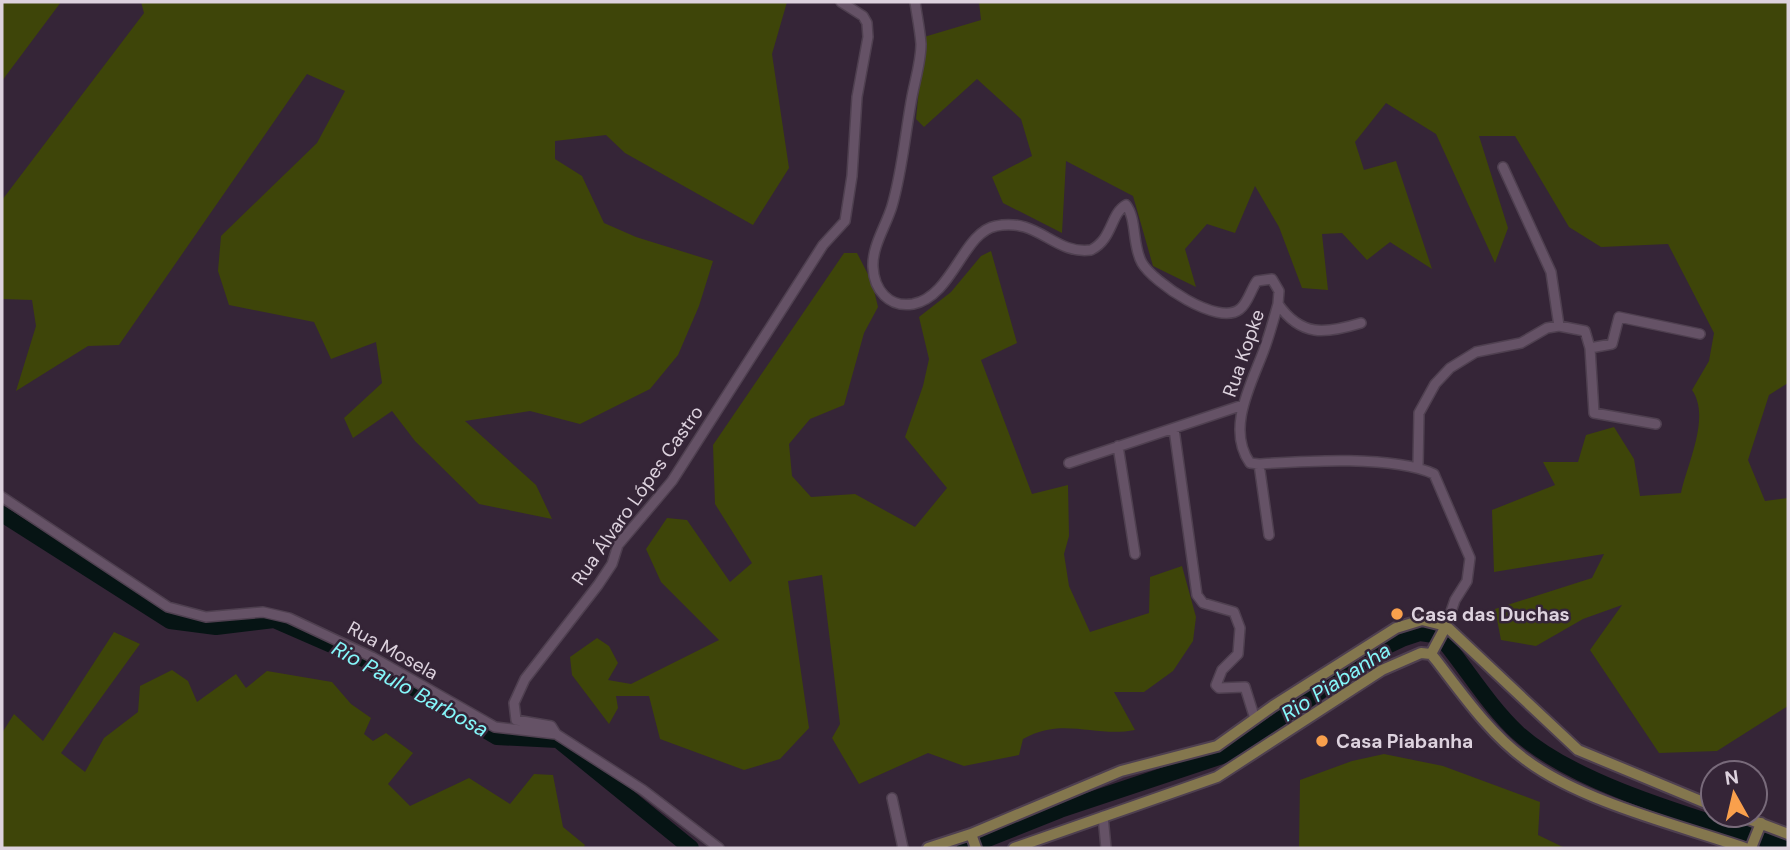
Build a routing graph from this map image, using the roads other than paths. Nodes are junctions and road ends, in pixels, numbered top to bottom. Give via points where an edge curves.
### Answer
1 (841, 2) edge
2 (915, 2) edge
3 (1503, 167) dead end
4 (1278, 304) junction
5 (1361, 323) dead end
6 (1559, 326) junction
7 (1700, 334) dead end
8 (1590, 348) junction
9 (1243, 405) junction
10 (1657, 424) dead end
11 (1174, 429) junction
12 (1118, 446) junction
13 (1069, 463) dead end
14 (1259, 464) junction
15 (1418, 466) junction
16 (2, 497) edge
17 (1269, 535) dead end
18 (1135, 554) dead end
19 (1446, 626) junction
20 (1431, 654) junction
21 (1255, 719) junction
22 (556, 734) junction
23 (891, 798) dead end
24 (1699, 800) edge
25 (1103, 816) junction
26 (1769, 828) edge
27 (1758, 829) edge
28 (971, 834) junction
29 (1788, 834) edge
30 (1749, 847) edge
31 (719, 848) edge
32 (903, 848) edge
33 (928, 848) edge
34 (976, 848) edge
35 (1014, 848) edge
36 (1106, 848) edge

1 - 22 street, Rua Álvaro Lópes Castro via 867,23 845,221 823,245 672,481 618,545 612,564 545,650 518,693 516,720 551,726
2 - 4 street, Rua Kopke via 921,46 897,185 874,256 875,280 890,301 920,302 957,268 977,237 994,226 1025,224 1072,250 1091,250 1110,234 1126,205 1142,263 1173,294 1231,313 1240,310 1253,286 1266,278 1277,285
3 - 6 street via 1551,272
4 - 5 street via 1303,328 1326,330
4 - 9 street, Rua Kopke
6 - 8 street via 1583,330
6 - 15 street via 1541,330 1521,343 1476,352 1442,375 1419,414
7 - 8 street via 1619,317 1612,344
8 - 10 street via 1594,413
9 - 11 street
9 - 14 street, Rua Kopke via 1243,446 1250,463
11 - 12 street
11 - 21 street via 1197,595 1203,603 1234,612 1240,628 1238,654 1222,670 1216,685 1245,688
12 - 13 street
12 - 18 street
14 - 15 street via 1325,461
14 - 17 street
15 - 19 street via 1438,480 1470,558 1467,581
16 - 22 street, Rua Mosela via 168,607 206,617 263,612 289,618 372,657 495,727
19 - 20 main road
19 - 21 main road via 1422,620 1396,628
19 - 24 main road via 1578,750
20 - 25 main road via 1408,657 1382,670 1237,767
20 - 30 main road via 1501,739 1550,776 1590,794
21 - 28 main road via 1217,746 1121,771
22 - 31 street, Rua Mosela via 643,790
23 - 32 street
25 - 35 main road
25 - 36 street
26 - 29 main road
27 - 30 main road
28 - 33 main road
28 - 34 main road

